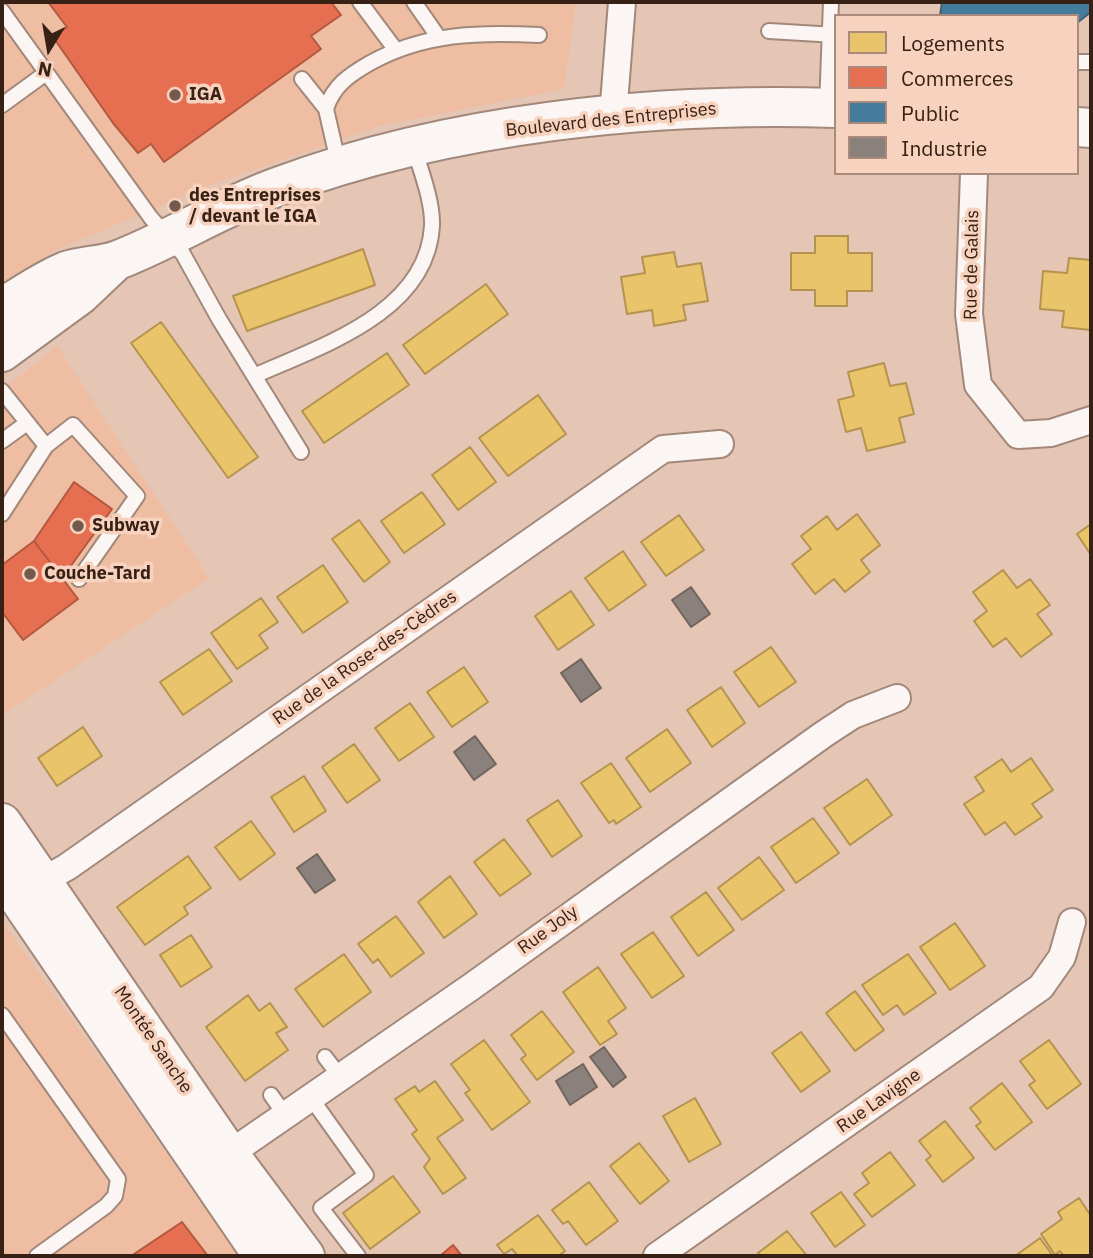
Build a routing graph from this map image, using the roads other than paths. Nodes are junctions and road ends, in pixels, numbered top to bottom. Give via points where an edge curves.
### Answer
1 (360, 2) edge
2 (414, 2) edge
3 (622, 2) edge
4 (831, 2) edge
5 (2, 11) edge
6 (769, 31) dead end
7 (540, 35) dead end
8 (833, 35) edge
9 (439, 38) junction
10 (395, 49) junction
11 (46, 73) junction
12 (302, 79) dead end
13 (2, 105) edge
14 (832, 108) edge
15 (326, 109) junction
16 (613, 116) junction
17 (414, 148) junction
18 (339, 167) junction
19 (974, 175) edge
20 (168, 235) junction
21 (117, 261) junction
22 (2, 308) edge
23 (2, 352) edge
24 (254, 376) junction
25 (2, 391) edge
26 (1091, 420) edge
27 (27, 423) junction
28 (2, 441) edge
29 (720, 444) dead end
30 (46, 446) junction
31 (301, 452) dead end
32 (2, 514) edge
33 (79, 579) dead end
34 (897, 698) dead end
35 (2, 823) edge
36 (16, 888) edge
37 (1072, 922) dead end
38 (2, 1015) edge
39 (311, 1098) junction
40 (216, 1162) junction
41 (37, 1256) edge
42 (263, 1256) edge
43 (305, 1256) edge
44 (358, 1256) edge
45 (657, 1256) edge

1 - 10 lane
2 - 9 lane
3 - 16 street
4 - 8 lane
5 - 11 lane
6 - 8 lane
7 - 9 lane via 489,33
8 - 14 lane
9 - 10 lane
10 - 15 lane via 351,74 338,86
11 - 13 lane
11 - 20 lane via 150,218
12 - 15 lane
14 - 16 street, Boulevard des Entreprises via 733,108
15 - 18 lane
16 - 17 street, Boulevard des Entreprises
17 - 18 street, Boulevard des Entreprises
17 - 24 lane via 432,223 429,250 414,280 365,326
18 - 20 street, Boulevard des Entreprises via 247,198
19 - 26 street, Rue de Galais via 969,314 978,385 1018,435 1051,433
20 - 21 street, Boulevard des Entreprises
20 - 24 lane
21 - 22 street, Boulevard des Entreprises via 67,271
21 - 23 street, Boulevard des Entreprises via 80,295
24 - 31 lane
25 - 27 lane
27 - 28 lane
27 - 30 lane
29 - 36 street, Rue de la Rose-des-Cèdres via 663,449
30 - 32 lane
30 - 33 lane via 73,425 136,496
34 - 39 street, Rue Joly via 853,715 333,1067
35 - 36 street, Montée Sanche
36 - 40 street, Montée Sanche
37 - 45 street, Rue Lavigne via 1062,957 1041,987
38 - 41 lane via 118,1179 115,1196 106,1206
39 - 40 street, Rue Joly via 279,1105
39 - 44 lane via 366,1175 321,1208
40 - 42 street, Montée Sanche
40 - 43 street, Montée Sanche

